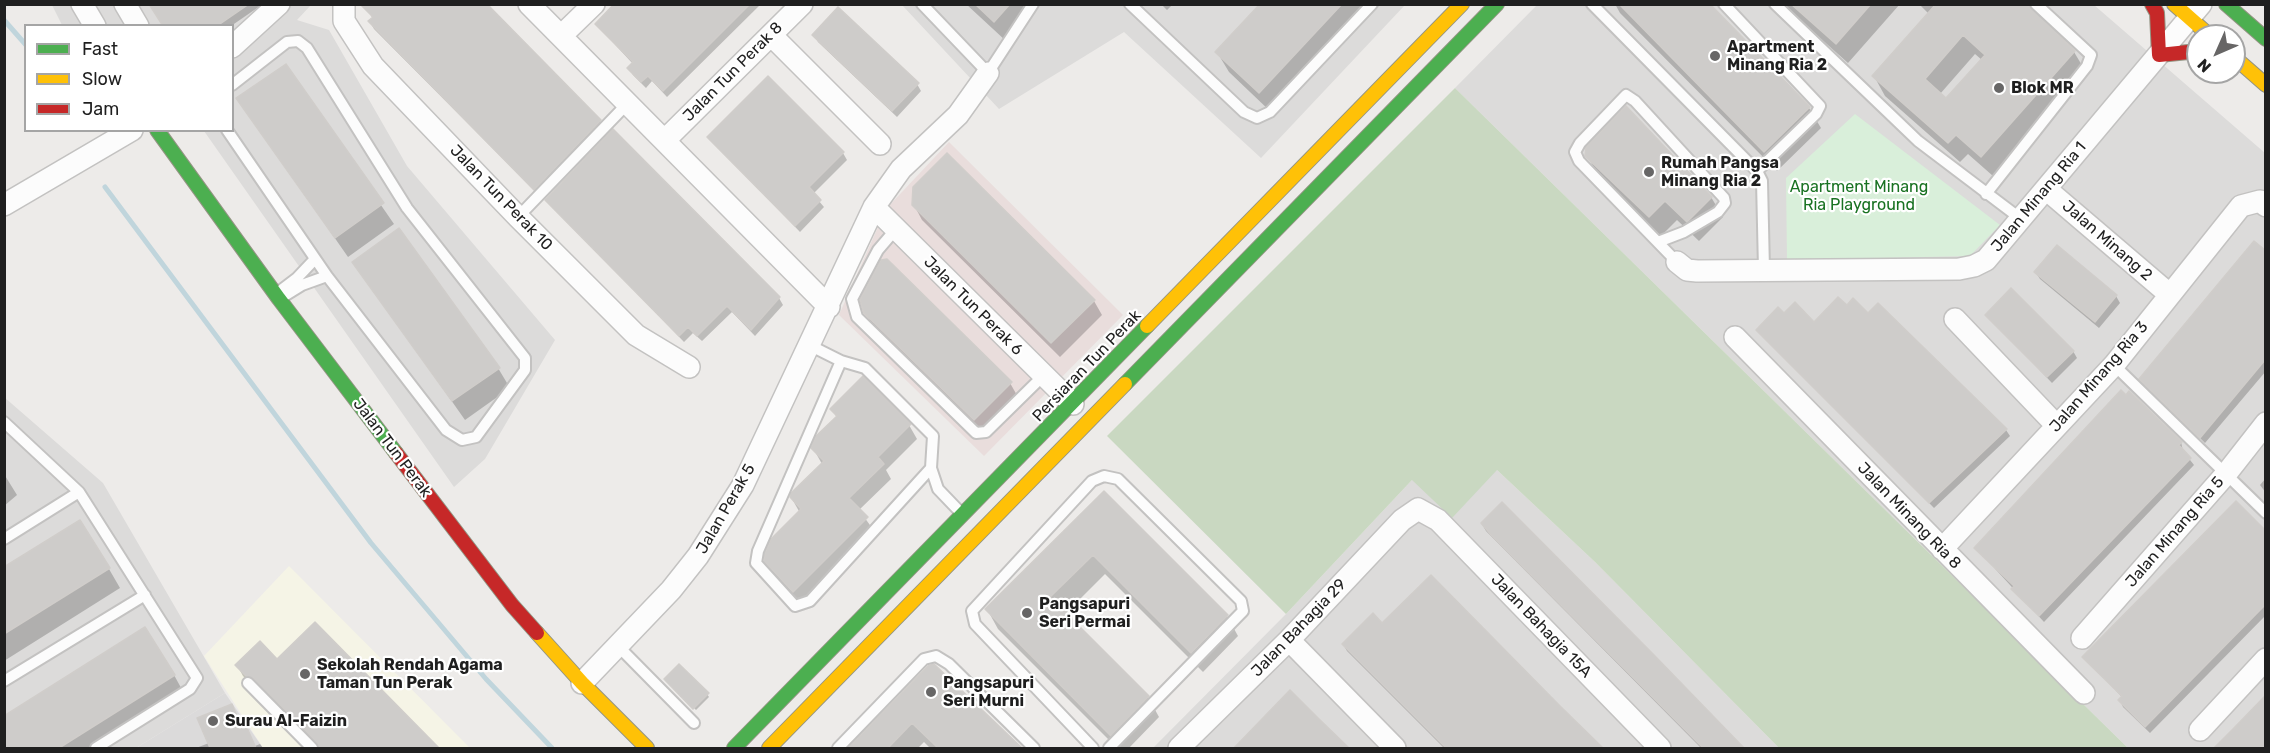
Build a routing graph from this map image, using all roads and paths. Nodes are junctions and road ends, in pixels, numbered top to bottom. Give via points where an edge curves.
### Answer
1 (82, 4) edge
2 (125, 4) edge
3 (279, 4) edge
4 (344, 4) edge
5 (529, 4) edge
6 (594, 4) edge
7 (802, 4) edge
8 (922, 4) edge
9 (1033, 4) edge
10 (1130, 4) edge
11 (1372, 4) edge
12 (1462, 4) edge
13 (1497, 4) edge
14 (1592, 4) edge
15 (1724, 4) edge
16 (1775, 4) edge
17 (2036, 4) edge
18 (2152, 4) edge
19 (2226, 4) edge
20 (2188, 9) edge
21 (93, 24) edge
22 (137, 24) edge
23 (2200, 24) edge
24 (771, 35) junction
25 (561, 36) junction
26 (2265, 39) edge
27 (234, 45) edge
28 (2186, 52) edge
29 (2159, 55) junction
30 (2247, 69) edge
31 (988, 73) junction
32 (234, 83) edge
33 (2265, 85) edge
34 (628, 103) junction
35 (129, 132) edge
36 (158, 132) edge
37 (228, 132) edge
38 (665, 140) junction
39 (880, 144) dead end
40 (1757, 171) junction
41 (2046, 189) junction
42 (1986, 194) junction
43 (2258, 204) edge
44 (4, 205) edge
45 (874, 207) junction
46 (518, 217) junction
47 (2021, 219) junction
48 (896, 229) junction
49 (1658, 242) junction
50 (315, 259) junction
51 (1677, 262) joint
52 (1764, 270) junction
53 (327, 276) junction
54 (2169, 294) junction
55 (278, 297) junction
56 (829, 307) junction
57 (1955, 319) dead end
58 (1735, 337) dead end
59 (809, 345) junction
60 (841, 361) junction
61 (2114, 365) junction
62 (689, 367) dead end
63 (1044, 375) junction
64 (1073, 404) junction
65 (4, 422) edge
66 (2265, 423) edge
67 (2057, 426) junction
68 (931, 468) junction
69 (2226, 474) junction
70 (79, 492) junction
71 (1418, 509) joint
72 (2265, 513) edge
73 (964, 515) junction
74 (4, 539) edge
75 (1942, 549) junction
76 (145, 595) junction
77 (2082, 638) dead end
78 (1289, 640) junction
79 (618, 646) junction
80 (2265, 659) edge
81 (4, 681) edge
82 (582, 683) junction
83 (248, 684) dead end
84 (2084, 693) dead end
85 (694, 723) dead end
86 (2200, 730) dead end
87 (96, 748) edge
88 (312, 748) edge
89 (647, 748) edge
90 (734, 748) edge
91 (769, 748) edge
92 (838, 748) edge
93 (1034, 748) edge
94 (1092, 748) edge
95 (1108, 748) edge
96 (1180, 748) edge
97 (1395, 748) edge
98 (1660, 748) edge

1 - 21 street
2 - 22 street
3 - 27 street
4 - 46 street, Jalan Tun Perak 10 via 344,21 373,66
5 - 25 street
6 - 25 street
7 - 24 street, Jalan Tun Perak 8
8 - 31 lane
9 - 31 lane
10 - 11 lane via 1244,112 1257,118 1270,112
12 - 64 street, Persiaran Tun Perak
13 - 91 street
14 - 40 lane
15 - 40 lane via 1820,106
16 - 42 lane via 1918,141
17 - 42 lane via 2091,55 2087,66
18 - 29 street via 2157,13
19 - 26 street
20 - 23 street
20 - 29 street, Jalan Minang Ria 1
24 - 38 street, Jalan Tun Perak 8
24 - 39 street
25 - 34 street
28 - 29 street
29 - 41 street, Jalan Minang Ria 1
30 - 33 street
31 - 45 street, Jalan Perak 5 via 958,115 901,169
32 - 53 lane via 287,42 298,41 307,48 407,208 525,358 525,370 476,437 462,440 446,430
34 - 38 street
34 - 46 lane
35 - 44 street
36 - 55 street, Jalan Tun Perak
37 - 50 lane
38 - 56 street
40 - 52 lane via 1762,181
41 - 47 street, Jalan Minang Ria 1
41 - 54 street, Jalan Minang 2
42 - 47 lane
43 - 54 street, Jalan Minang Ria 3 via 2241,206
45 - 48 street, Jalan Tun Perak 6
45 - 56 street, Jalan Perak 5
46 - 62 street, Jalan Tun Perak 10 via 636,335
47 - 52 street, Jalan Minang Ria 1 via 1986,260 1959,269
48 - 63 street, Jalan Tun Perak 6
48 - 63 lane via 878,250 852,299 857,317 976,433 986,432
49 - 49 lane via 1575,152 1626,95 1725,198 1718,212
49 - 51 lane
50 - 53 lane
50 - 55 lane
51 - 52 street, Jalan Minang Ria 1 via 1697,271
53 - 55 lane
54 - 61 street, Jalan Minang Ria 3
55 - 82 street, Jalan Tun Perak via 512,605
56 - 59 street, Jalan Perak 5
57 - 67 street
58 - 75 street, Jalan Minang Ria 8
59 - 60 lane
59 - 79 street, Jalan Perak 5 via 743,484 698,556 671,591
60 - 68 lane via 865,368 933,436
60 - 68 lane via 756,563 795,606 810,601
61 - 67 street, Jalan Minang Ria 3
61 - 69 lane
63 - 64 street, Jalan Tun Perak 6
64 - 73 street, Persiaran Tun Perak
65 - 70 lane
66 - 69 street, Jalan Minang Ria 5
67 - 75 street, Jalan Minang Ria 3
68 - 73 lane via 938,489
69 - 72 lane
69 - 77 street, Jalan Minang Ria 5
70 - 74 lane
70 - 76 lane
71 - 78 street, Jalan Bahagia 29 via 1402,520
71 - 98 street, Jalan Bahagia 15A via 1438,520
73 - 90 street, Persiaran Tun Perak
75 - 84 street, Jalan Minang Ria 8
76 - 81 lane
76 - 87 lane via 197,678 190,689
78 - 96 street, Jalan Bahagia 29
78 - 97 street
79 - 82 street, Jalan Perak 5
79 - 85 lane
80 - 86 street
82 - 89 street, Jalan Tun Perak
83 - 88 lane
92 - 93 lane via 924,658 936,656 949,664
94 - 95 lane via 975,624 972,611 1092,481 1104,477 1118,479 1241,601 1243,611

